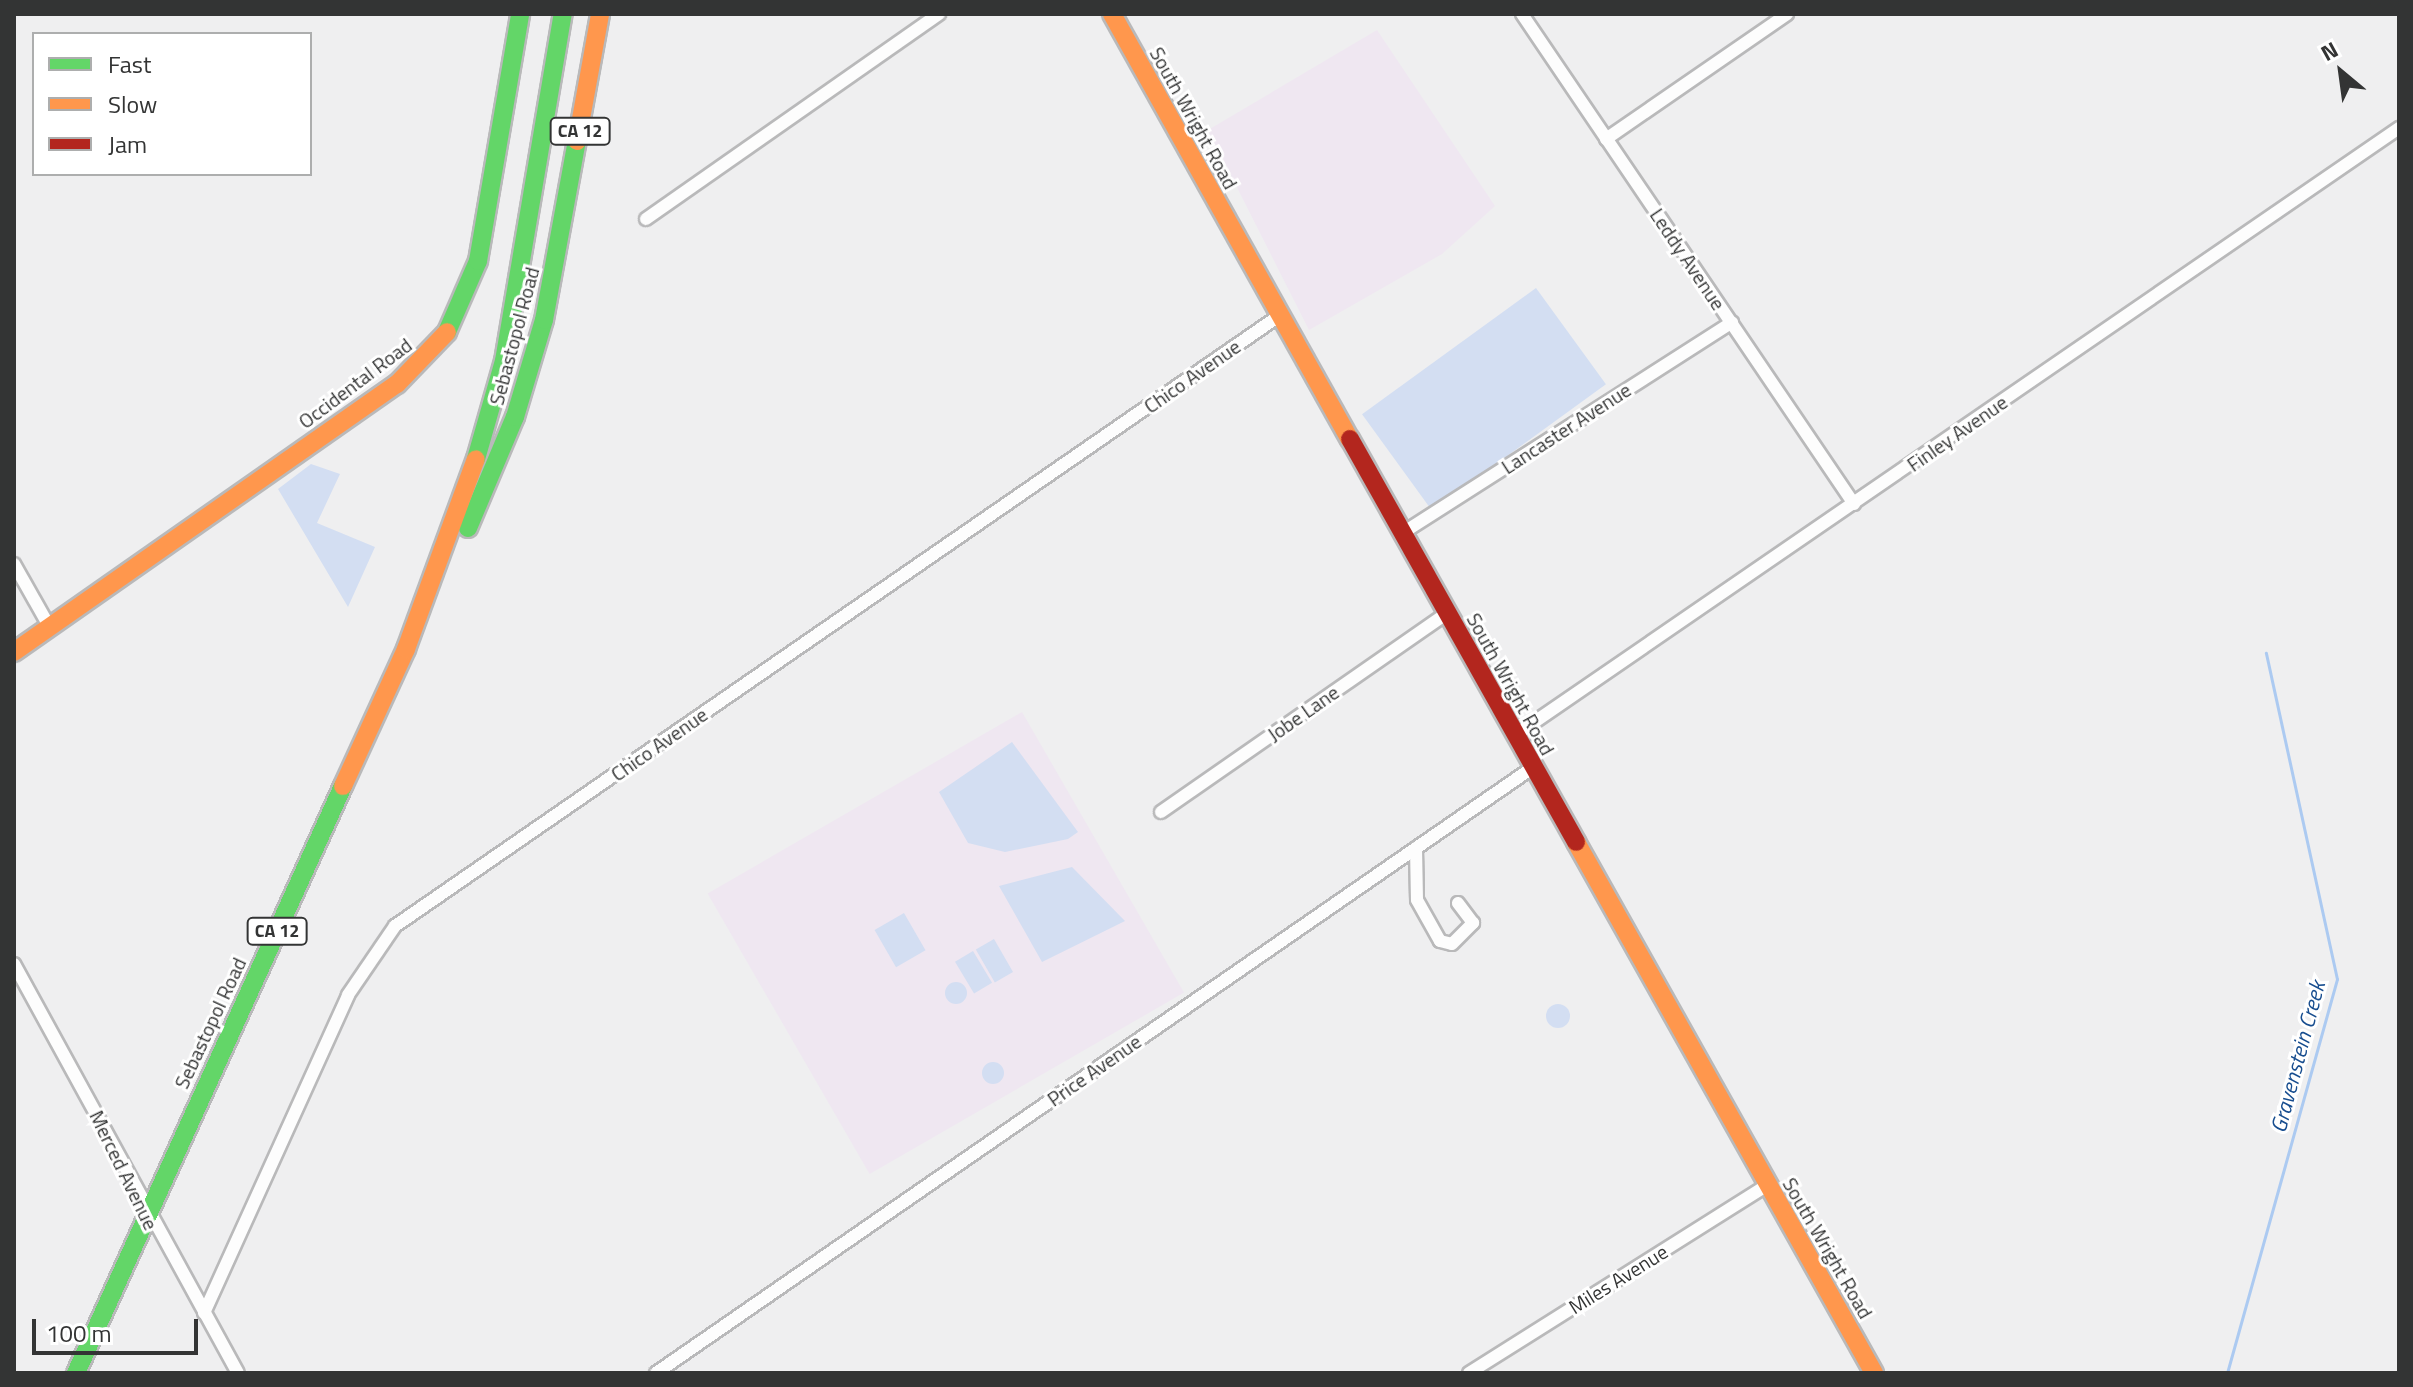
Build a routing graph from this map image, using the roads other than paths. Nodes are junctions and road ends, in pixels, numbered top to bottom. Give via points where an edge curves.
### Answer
1 (520, 14) edge
2 (563, 14) edge
3 (600, 14) edge
4 (939, 14) edge
5 (1112, 14) edge
6 (1522, 14) edge
7 (1787, 14) edge
8 (2399, 128) edge
9 (1606, 139) junction
10 (646, 219) dead end
11 (1279, 316) junction
12 (1732, 322) junction
13 (1854, 504) junction
14 (1401, 534) junction
15 (14, 564) edge
16 (1446, 614) junction
17 (48, 624) junction
18 (406, 649) junction
19 (14, 652) edge
20 (1514, 736) junction
21 (1532, 768) junction
22 (1161, 812) dead end
23 (1416, 848) junction
24 (1458, 903) dead end
25 (14, 964) edge
26 (1767, 1185) junction
27 (148, 1212) junction
28 (204, 1313) junction
29 (76, 1373) edge
30 (238, 1373) edge
31 (656, 1373) edge
32 (1469, 1373) edge
33 (1874, 1373) edge

1 - 17 main road, Occidental Road via 478,261 466,301 438,347 397,384
2 - 18 main road, Sebastopol Road / CA 12 via 498,389 463,506
3 - 18 main road, Sebastopol Road / CA 12 via 558,260 525,386 473,516
4 - 10 street
5 - 11 main road, South Wright Road
6 - 9 street, Leddy Avenue
7 - 9 street
8 - 13 street, Finley Avenue
9 - 12 street, Leddy Avenue
11 - 14 main road, South Wright Road
11 - 28 street, Chico Avenue via 395,926 348,995
12 - 13 street, Leddy Avenue
12 - 14 street, Lancaster Avenue
13 - 20 street, Finley Avenue
14 - 16 main road, South Wright Road
15 - 17 street
16 - 20 main road, South Wright Road
16 - 22 street, Jobe Lane
17 - 19 main road, Occidental Road
18 - 27 main road, Sebastopol Road / CA 12
20 - 21 main road, South Wright Road
21 - 23 street, Price Avenue
21 - 26 main road, South Wright Road
23 - 24 street via 1417,900 1440,941 1452,944 1473,923
23 - 31 street, Price Avenue
25 - 27 street, Merced Avenue
26 - 32 street, Miles Avenue
26 - 33 main road, South Wright Road
27 - 28 street, Merced Avenue
27 - 29 main road, Sebastopol Road / CA 12
28 - 30 street, Merced Avenue

